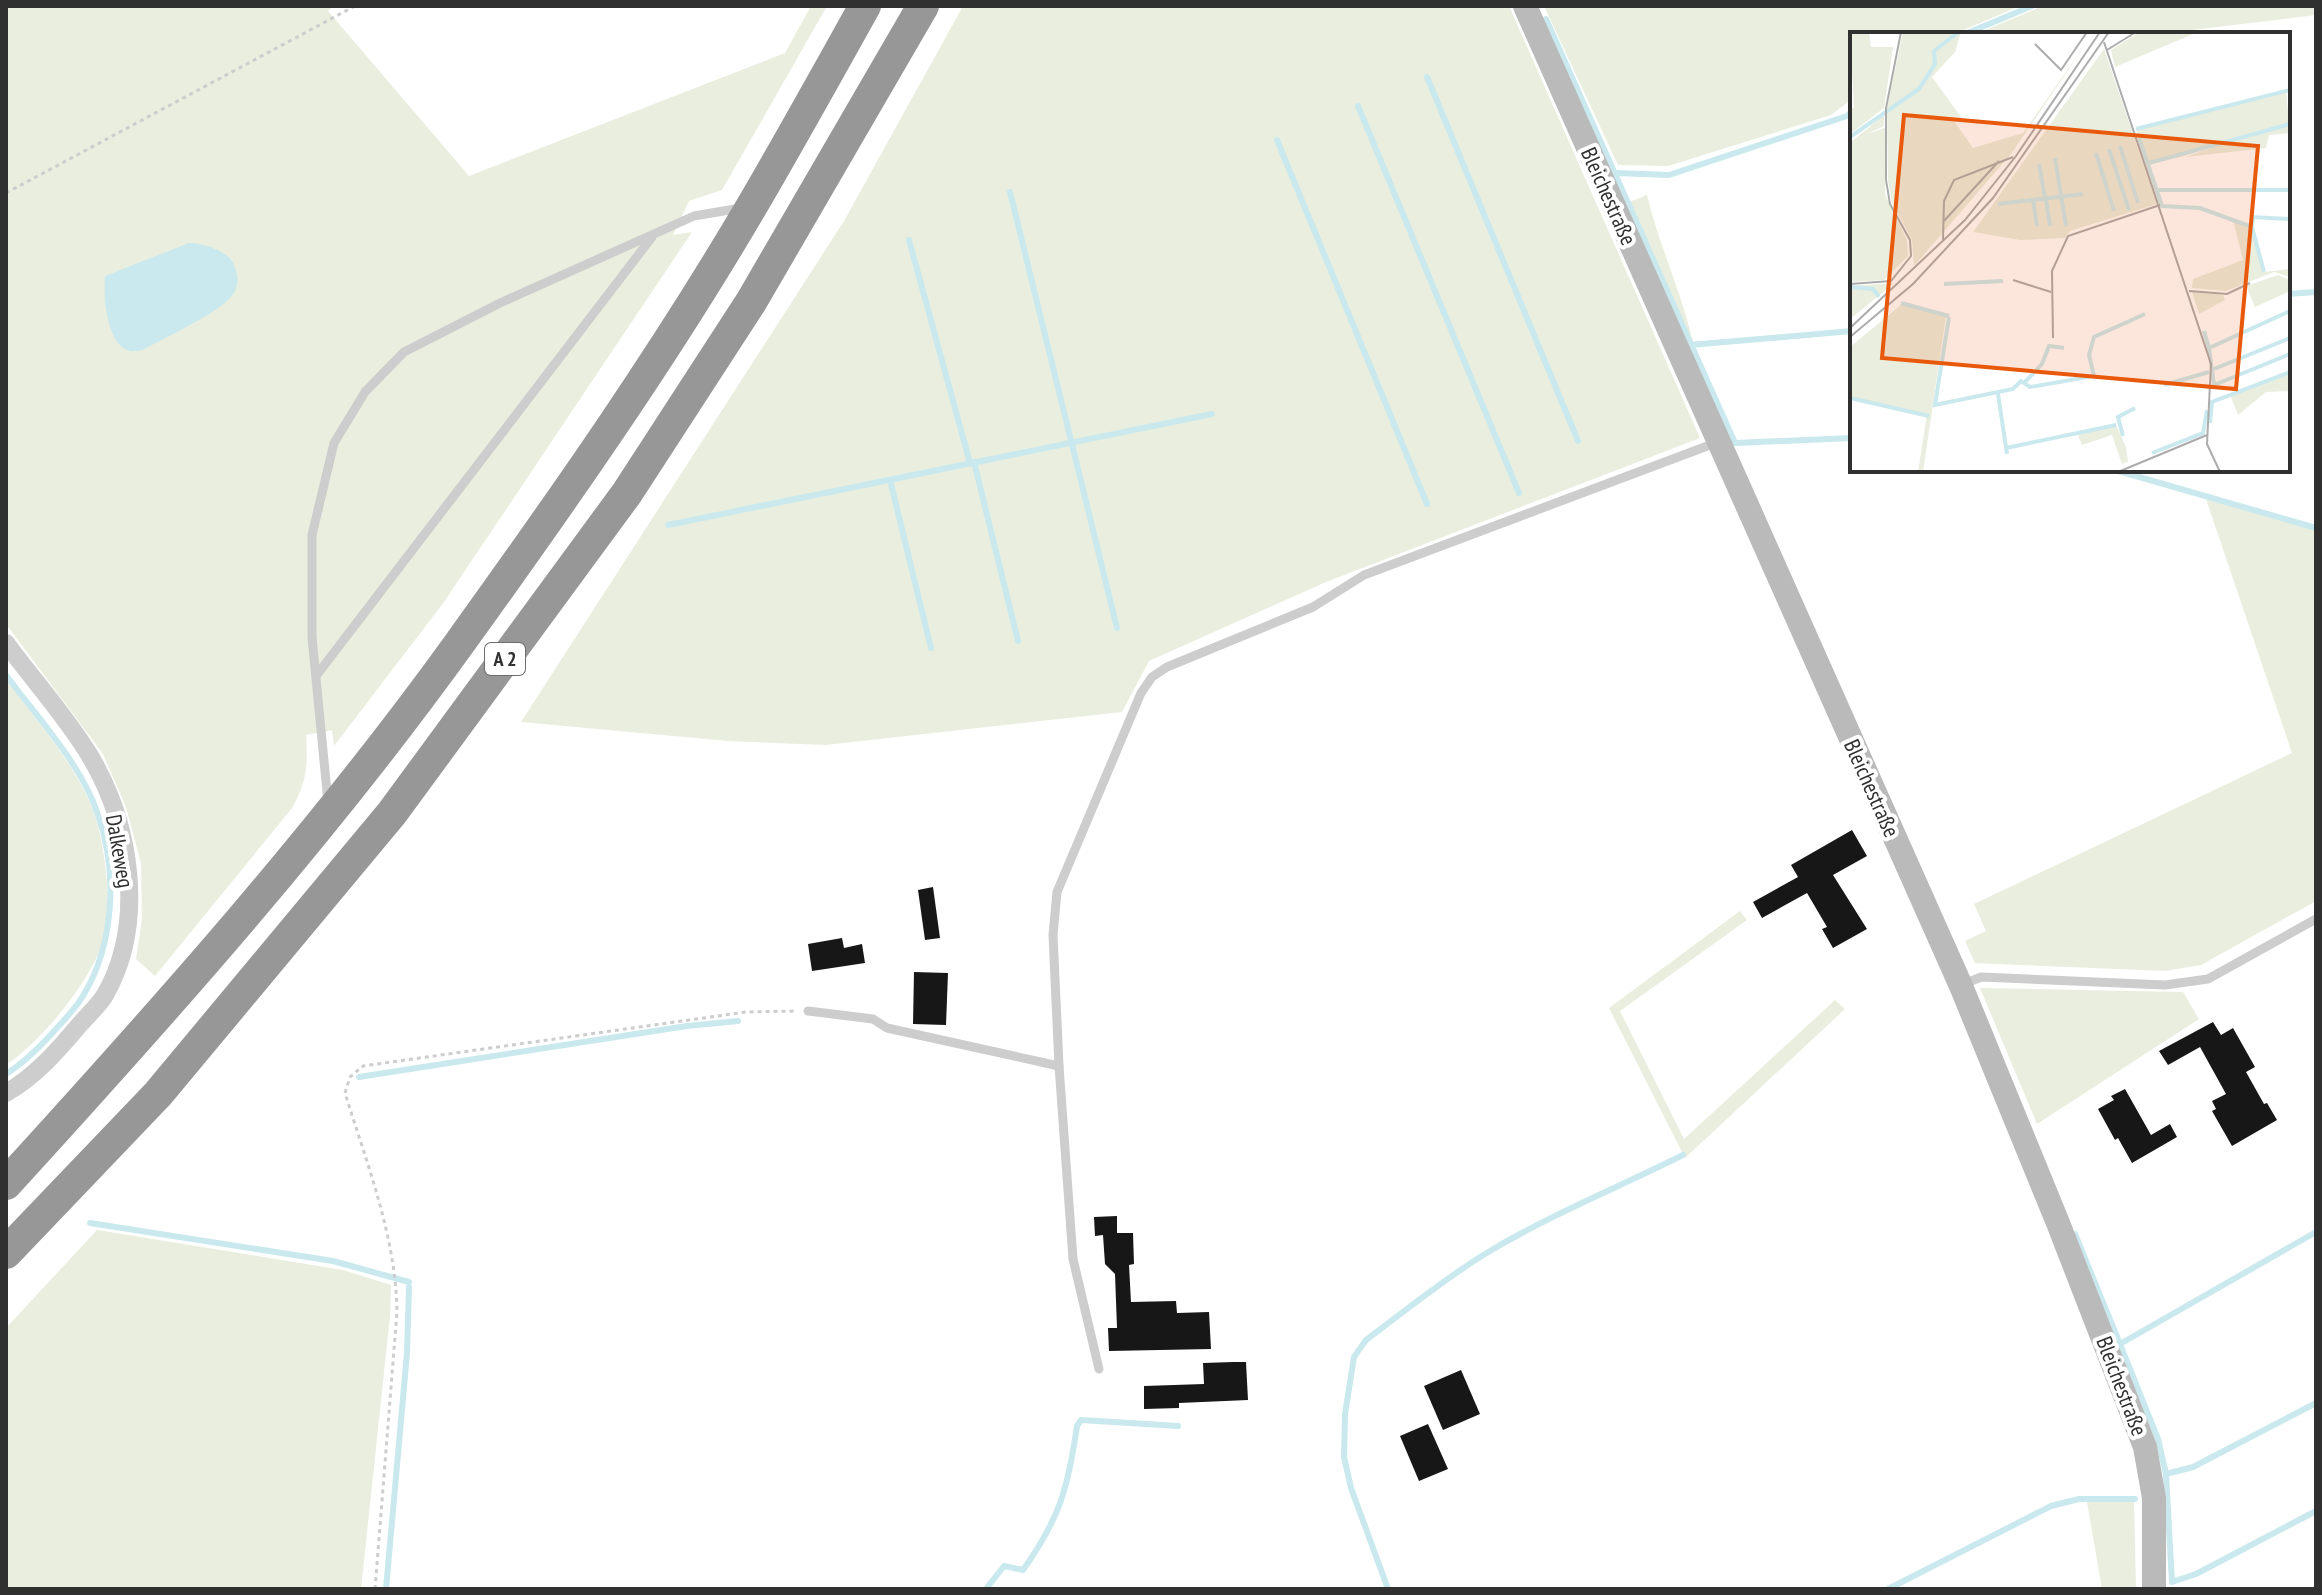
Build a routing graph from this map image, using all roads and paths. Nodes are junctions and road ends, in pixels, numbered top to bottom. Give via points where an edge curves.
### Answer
1 (355, 6) edge
2 (865, 6) edge
3 (923, 6) edge
4 (1525, 6) edge
5 (6, 193) edge
6 (752, 206) junction
7 (654, 234) junction
8 (1718, 442) junction
9 (6, 643) edge
10 (316, 676) junction
11 (329, 814) junction
12 (2316, 919) edge
13 (1961, 986) junction
14 (808, 1011) joint
15 (1059, 1066) junction
16 (6, 1093) edge
17 (6, 1184) edge
18 (6, 1253) edge
19 (1099, 1369) dead end
20 (375, 1589) edge
21 (2154, 1589) edge

1 - 5 path
2 - 6 highway, A 2
3 - 18 highway, A 2 via 751,302 627,493 524,634 392,813 158,1094
4 - 8 street, Bleichestraße
6 - 7 lane via 694,216
6 - 11 highway, A 2 via 579,473
7 - 10 lane
7 - 10 lane via 404,352 365,392 334,443 312,535
8 - 13 street, Bleichestraße
8 - 15 lane via 1364,575 1313,607 1152,677 1057,892 1053,935
9 - 16 street, Dalkeweg via 90,756 115,810 128,866 129,917 122,956 104,996 51,1059
10 - 11 lane
11 - 17 highway, A 2
12 - 13 lane via 2208,979 2165,985 1981,977
13 - 21 street, Bleichestraße via 2145,1447 2154,1498
14 - 15 lane via 873,1019 887,1028
14 - 20 path via 746,1012 363,1066 350,1077 345,1093 397,1276
15 - 19 lane via 1073,1259

